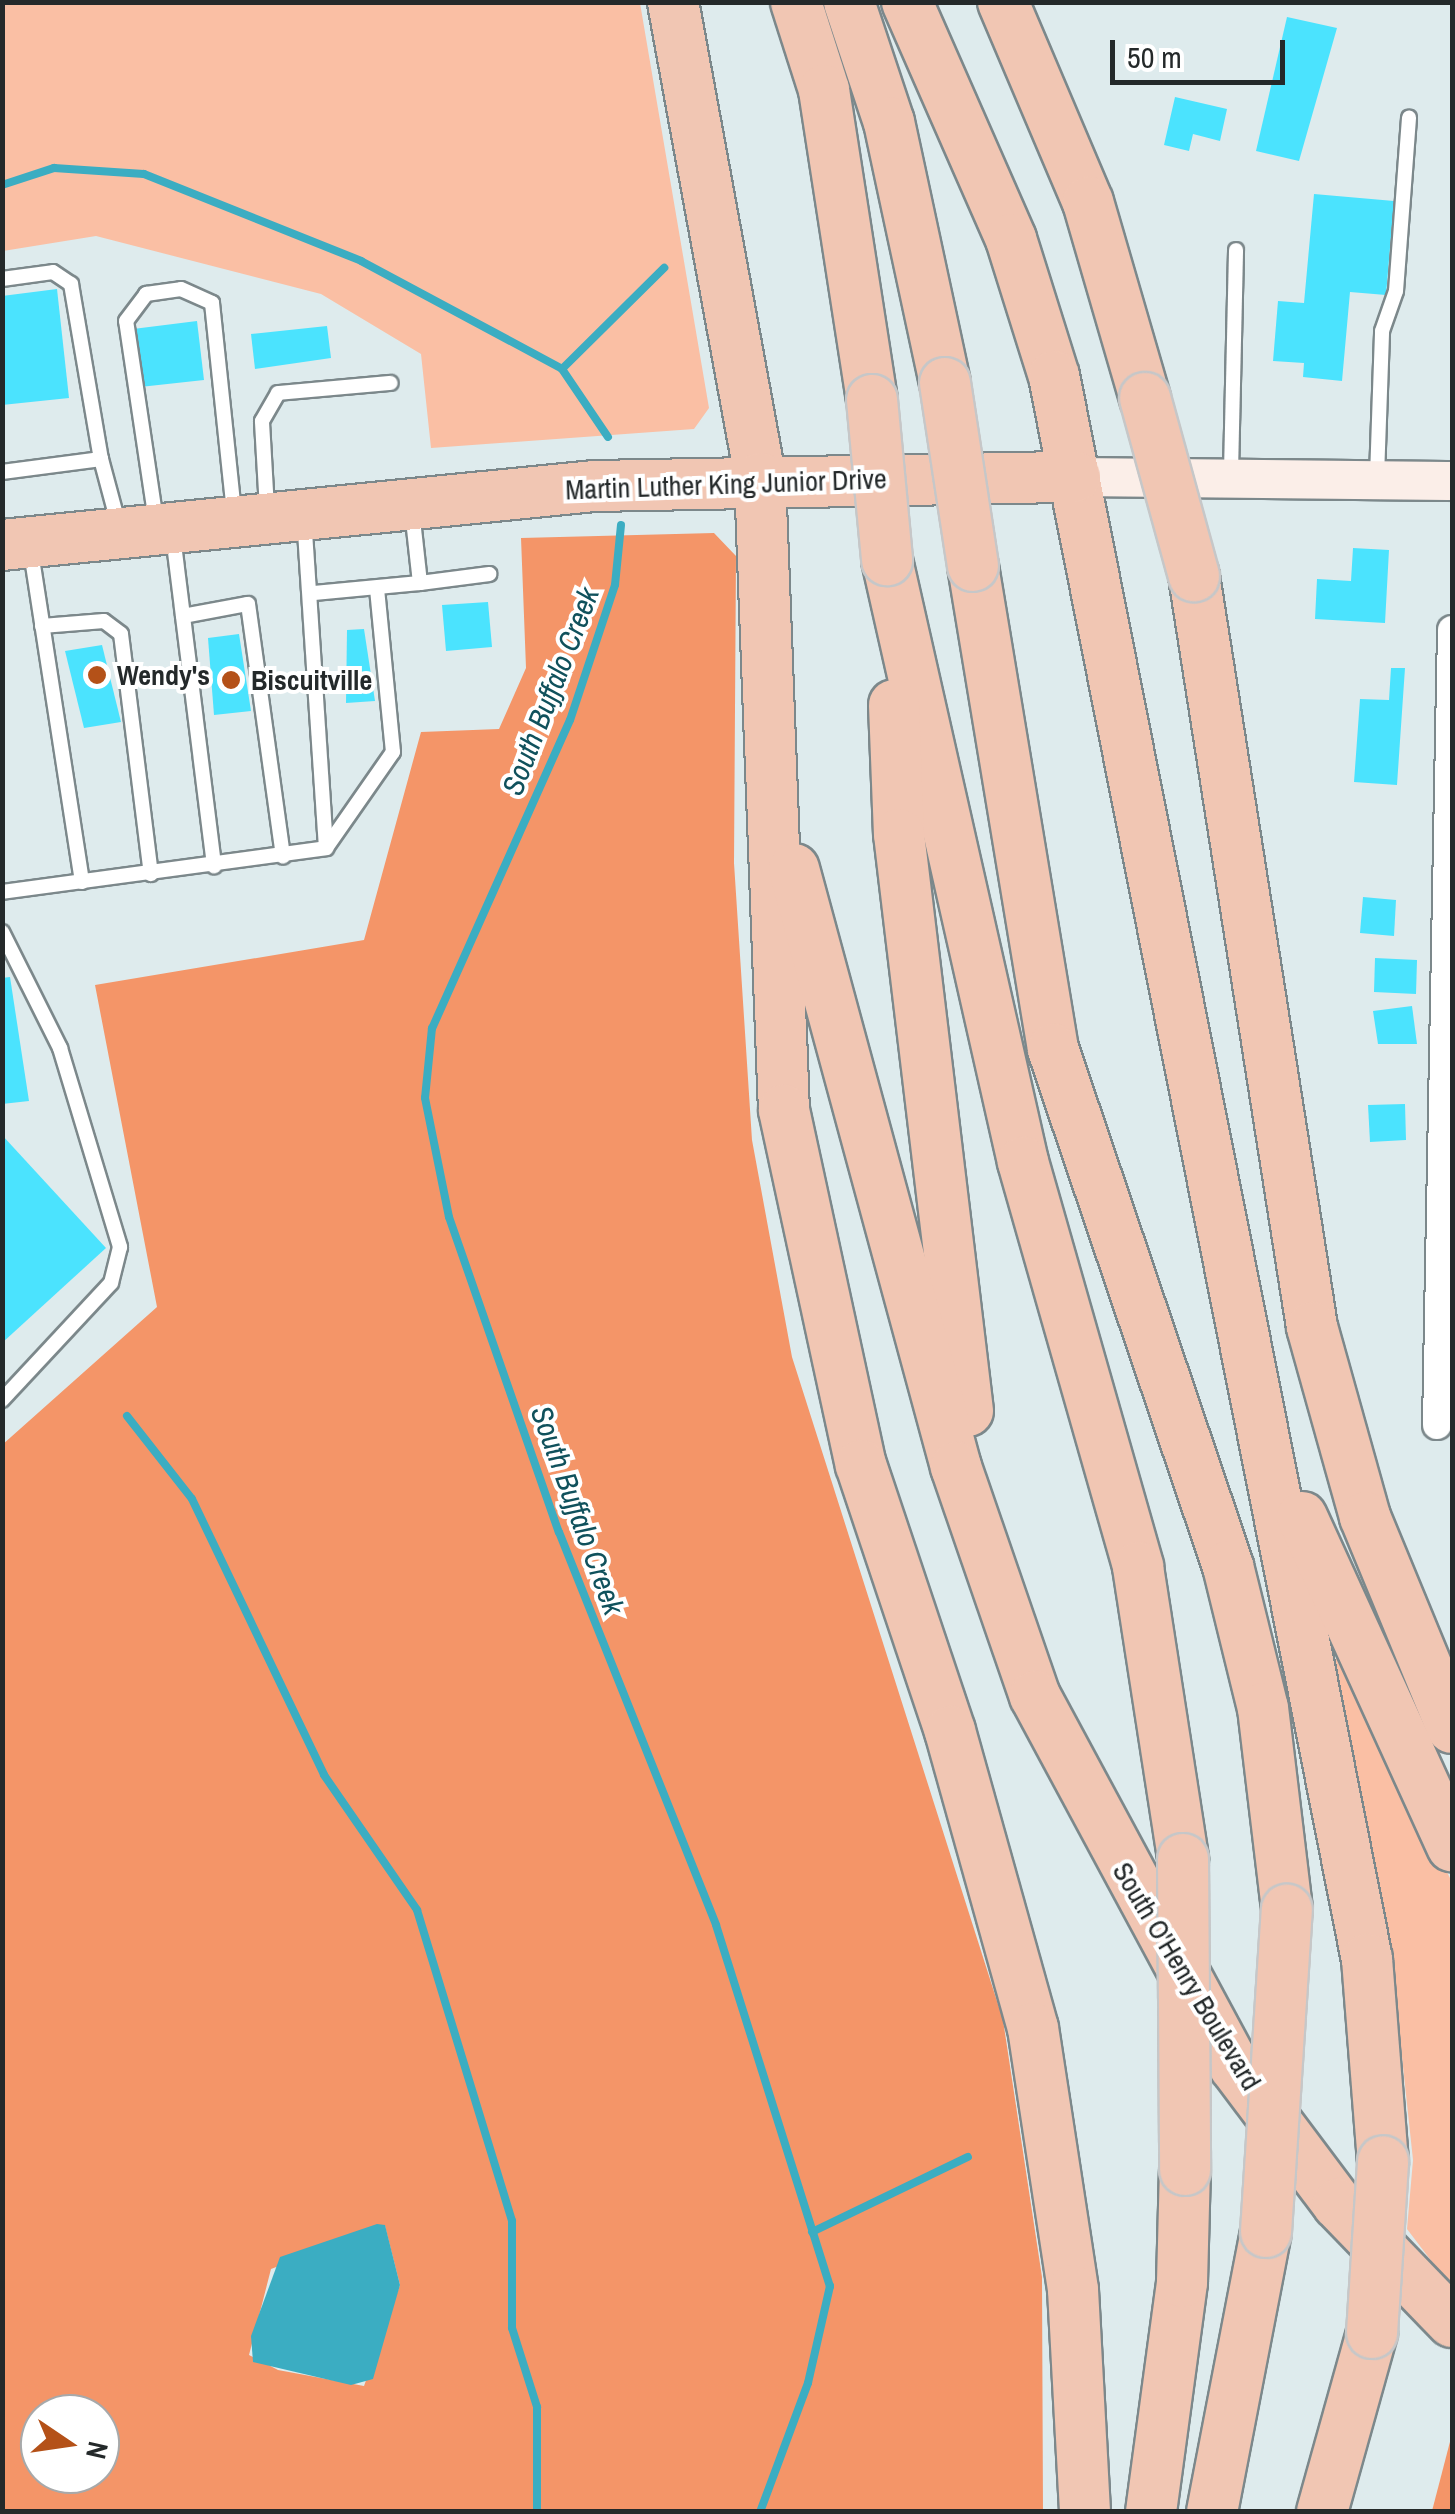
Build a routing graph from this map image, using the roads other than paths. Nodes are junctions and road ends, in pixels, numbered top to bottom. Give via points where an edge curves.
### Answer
1 (672, 2) edge
2 (796, 2) edge
3 (849, 2) edge
4 (907, 2) edge
5 (1003, 2) edge
6 (1410, 117) dead end
7 (1236, 250) dead end
8 (2, 279) edge
9 (391, 383) dead end
10 (101, 459) junction
11 (2, 472) edge
12 (1231, 472) junction
13 (1075, 476) junction
14 (760, 478) junction
15 (1377, 478) junction
16 (1452, 482) edge
17 (411, 502) junction
18 (268, 515) junction
19 (149, 528) junction
20 (16, 543) edge
21 (887, 560) junction
22 (489, 574) dead end
23 (420, 583) junction
24 (377, 588) junction
25 (314, 593) junction
26 (183, 616) junction
27 (42, 626) junction
28 (1452, 630) edge
29 (768, 756) junction
30 (1451, 847) edge
31 (326, 848) junction
32 (282, 857) junction
33 (214, 866) junction
34 (151, 874) junction
35 (82, 882) junction
36 (2, 892) edge
37 (2, 932) edge
38 (9, 960) edge
39 (1223, 1228) junction
40 (2, 1400) edge
41 (1437, 1425) dead end
42 (996, 1584) junction
43 (1452, 1728) edge
44 (1452, 1846) edge
45 (1452, 2322) edge
46 (1085, 2512) edge
47 (1151, 2512) edge
48 (1212, 2512) edge
49 (1322, 2512) edge

1 - 14 highway
2 - 21 highway, bridge via 824,90 872,400
3 - 48 highway, bridge via 889,122 946,383 1053,1049 1228,1566 1263,1708 1286,1910 1266,2232
4 - 13 highway via 1010,238
5 - 43 highway, bridge via 1088,202 1194,576 1320,1361 1365,1517
6 - 15 lane via 1396,291 1382,331
7 - 12 lane
8 - 10 lane via 53,272 71,284
9 - 18 lane via 270,402 262,421
10 - 11 lane
10 - 19 lane
12 - 13 main road, Martin Luther King Junior Drive
12 - 15 main road, Martin Luther King Junior Drive
13 - 14 highway, Martin Luther King Junior Drive
13 - 39 highway via 1134,813
14 - 17 highway, Martin Luther King Junior Drive
14 - 29 highway
15 - 16 main road, Martin Luther King Junior Drive
17 - 18 highway, Martin Luther King Junior Drive
17 - 23 lane
18 - 19 highway, Martin Luther King Junior Drive
18 - 19 lane via 212,303 181,288 146,294 126,321
18 - 25 lane
19 - 20 highway, Martin Luther King Junior Drive
19 - 26 lane
20 - 27 lane
21 - 42 highway via 899,834
21 - 47 highway, bridge via 1023,1162 1138,1566 1184,1859 1182,2282
22 - 23 lane
23 - 24 lane
24 - 25 lane
24 - 31 lane via 393,752
25 - 31 lane
26 - 32 lane via 248,604
26 - 33 lane
27 - 34 lane via 104,620 121,634
27 - 35 lane
28 - 30 street
29 - 42 highway via 807,930
29 - 46 highway via 776,1019 805,1228 861,1465 950,1730 1033,2028 1072,2290
30 - 41 street
31 - 32 lane
32 - 33 lane
33 - 34 lane
34 - 35 lane
35 - 36 lane
37 - 38 lane
38 - 40 lane via 60,1048 120,1247 112,1283
39 - 44 highway via 1285,1474 1344,1626
39 - 49 highway, bridge via 1367,1959 1383,2161 1372,2333
42 - 45 highway, South O'Henry Boulevard via 1078,1791 1235,2067 1338,2204

